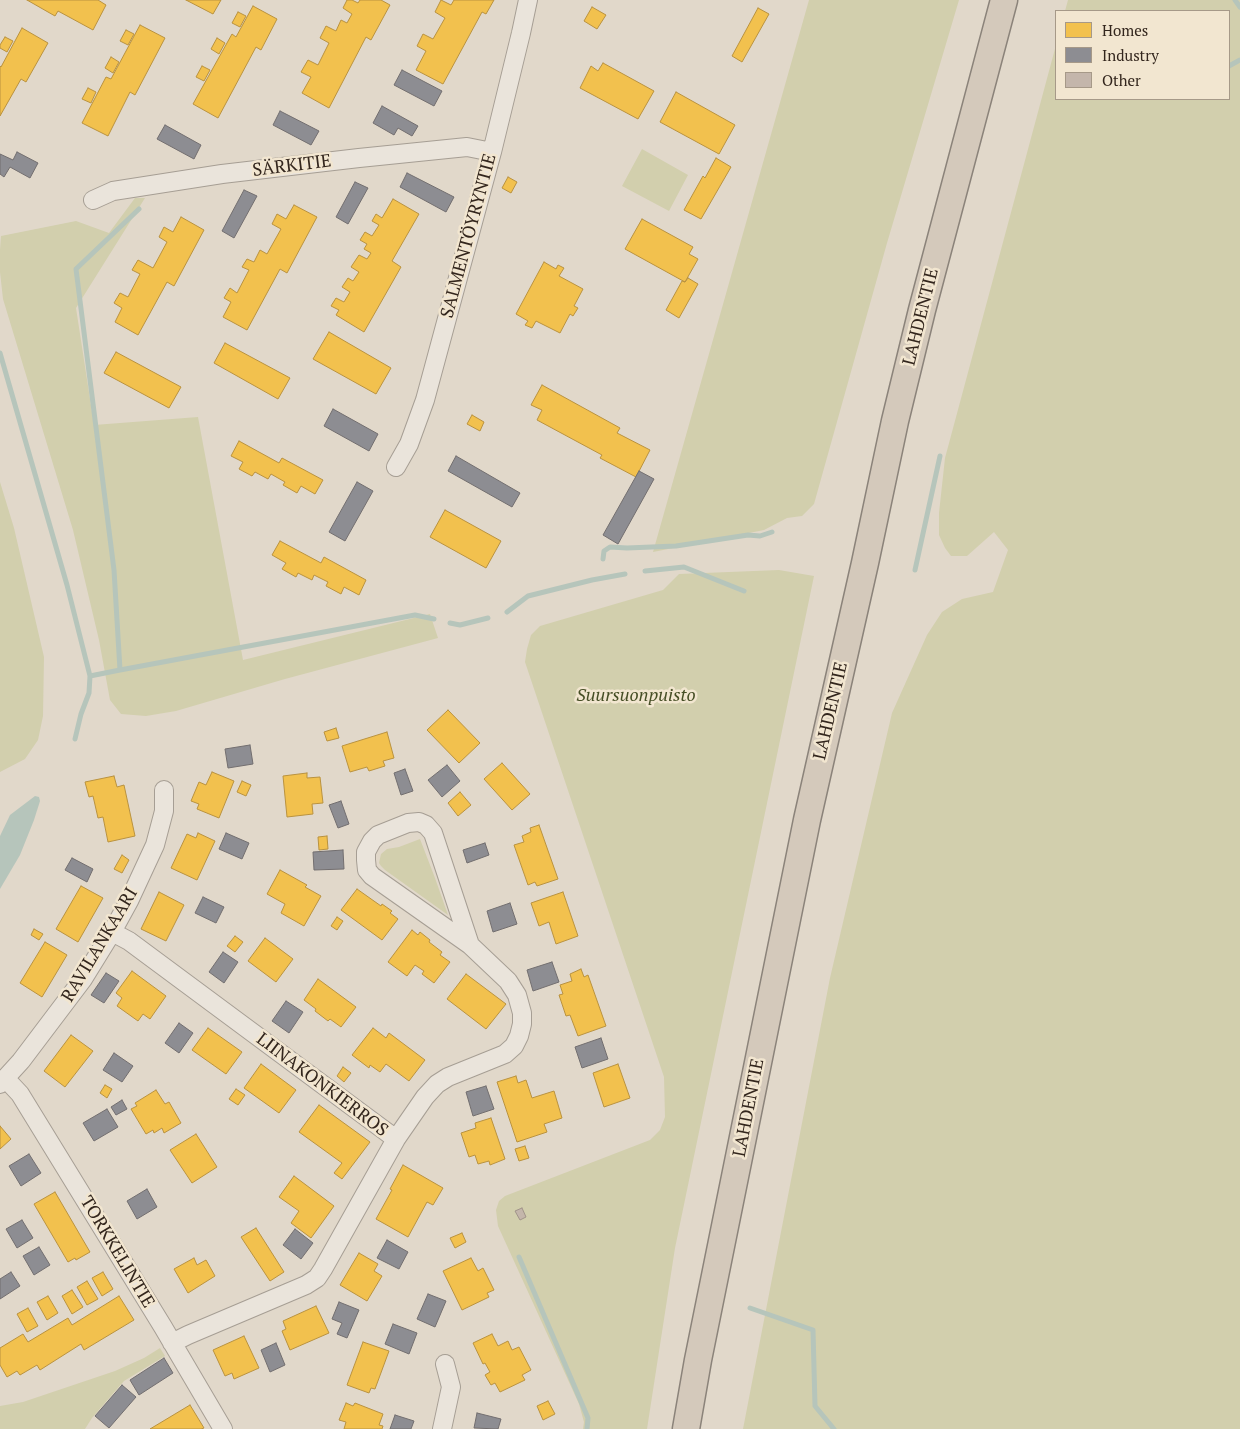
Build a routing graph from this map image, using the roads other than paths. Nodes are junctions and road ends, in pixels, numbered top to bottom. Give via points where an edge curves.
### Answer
1 (528, 0) edge
2 (1004, 0) edge
3 (492, 152) junction
4 (93, 200) dead end
5 (396, 467) dead end
6 (164, 790) dead end
7 (112, 932) junction
8 (470, 945) junction
9 (3, 1081) edge
10 (396, 1139) junction
11 (172, 1343) junction
12 (445, 1364) dead end
13 (223, 1429) edge
14 (442, 1429) edge
15 (686, 1429) edge

1 - 3 street, SALMENTÖYRYNTIE
2 - 15 highway, LAHDENTIE via 920,319 807,820
3 - 4 street, SÄRKITIE via 467,147 222,174 113,191
3 - 5 street, SALMENTÖYRYNTIE via 425,400 409,444
6 - 7 street, RAVILANKAARI via 164,811 155,845
7 - 9 street, RAVILANKAARI via 83,979
7 - 10 street, LIINAKONKIERROS via 137,947
8 - 8 street via 433,832 419,822 408,823 372,840 366,852 367,870 372,876
8 - 10 street via 518,995 522,1018 519,1036 505,1054 437,1084
9 - 11 street, TORKKELINTIE via 20,1094
10 - 11 street, LIINAKONKIERROS via 324,1270 316,1278
11 - 13 street, TORKKELINTIE
12 - 14 street via 451,1387

